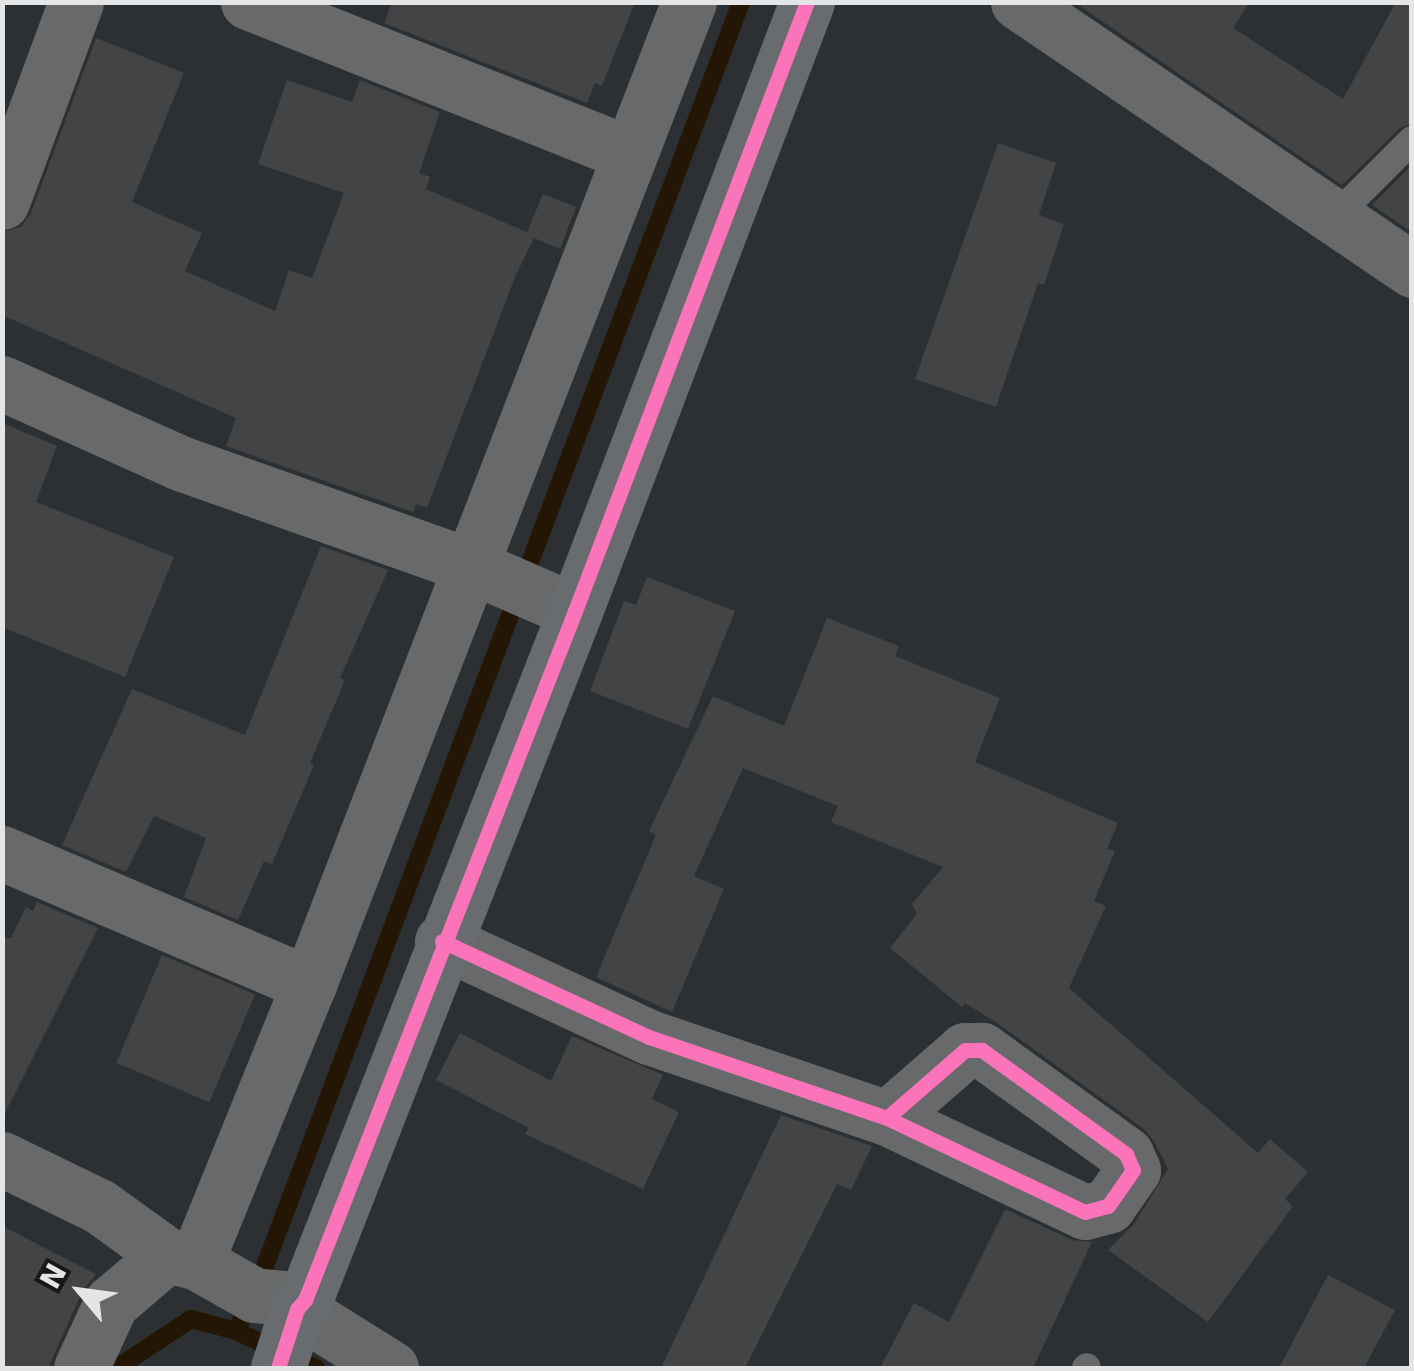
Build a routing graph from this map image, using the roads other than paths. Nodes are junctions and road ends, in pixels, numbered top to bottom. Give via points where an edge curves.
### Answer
1 (76, 2) edge
2 (248, 2) edge
3 (689, 2) edge
4 (807, 2) edge
5 (1018, 2) edge
6 (1412, 140) edge
7 (626, 154) junction
8 (2, 202) edge
9 (1334, 218) junction
10 (1412, 270) edge
11 (2, 383) edge
12 (471, 566) junction
13 (575, 611) junction
14 (2, 853) edge
15 (442, 941) junction
16 (309, 984) junction
17 (887, 1118) dead end
18 (2, 1160) edge
19 (181, 1259) junction
20 (301, 1305) junction
21 (82, 1368) edge
22 (278, 1368) edge
23 (391, 1368) edge

1 - 8 street
2 - 7 street
3 - 7 street
4 - 13 street
5 - 9 street
6 - 9 lane
7 - 12 street
9 - 10 street
11 - 12 street via 180,463
12 - 13 street
12 - 16 street
13 - 15 street
14 - 16 street
15 - 17 street via 649,1036
15 - 20 street
16 - 19 street
18 - 19 street via 98,1206
19 - 20 street via 254,1295
19 - 21 street via 111,1303
20 - 22 street
20 - 23 street

